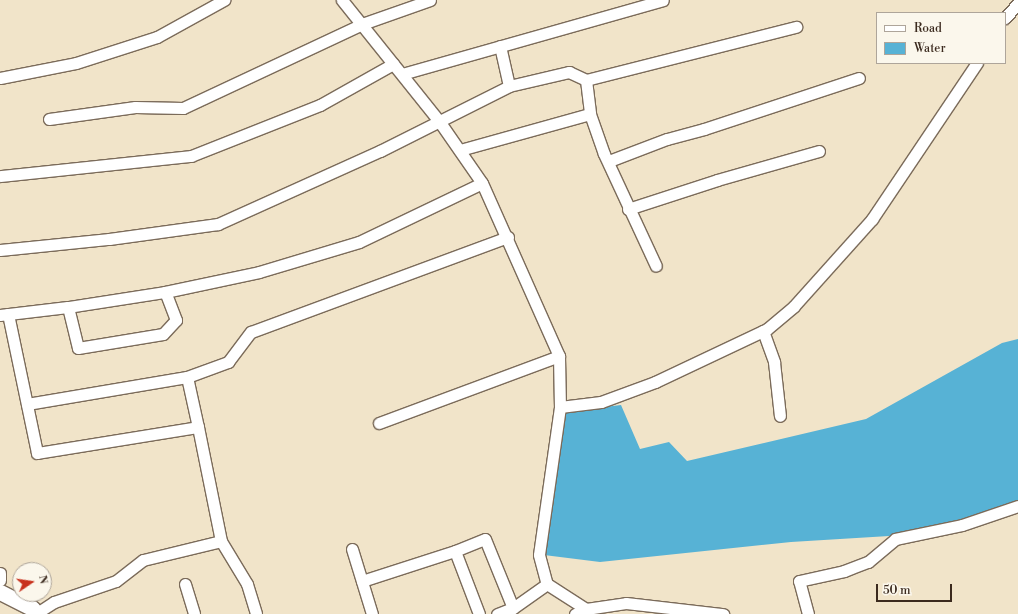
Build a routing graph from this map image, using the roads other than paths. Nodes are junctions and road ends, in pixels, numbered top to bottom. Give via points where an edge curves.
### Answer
1 (224, 0) edge
2 (342, 0) edge
3 (430, 0) edge
4 (663, 0) edge
5 (1018, 3) edge
6 (1006, 17) edge
7 (362, 24) junction
8 (796, 28) dead end
9 (500, 46) junction
10 (394, 64) junction
11 (976, 64) edge
12 (402, 74) junction
13 (0, 78) edge
14 (858, 78) dead end
15 (586, 80) junction
16 (509, 86) junction
17 (590, 114) junction
18 (49, 119) dead end
19 (439, 121) junction
20 (460, 150) junction
21 (819, 151) dead end
22 (609, 161) junction
23 (0, 176) edge
24 (482, 183) junction
25 (628, 210) junction
26 (508, 237) junction
27 (0, 250) edge
28 (656, 266) dead end
29 (165, 292) junction
30 (68, 307) junction
31 (4, 314) edge
32 (763, 330) junction
33 (559, 356) junction
34 (187, 377) junction
35 (27, 404) junction
36 (560, 407) junction
37 (780, 416) dead end
38 (379, 423) dead end
39 (198, 427) junction
40 (1018, 506) edge
41 (221, 541) junction
42 (352, 549) dead end
43 (455, 552) junction
44 (0, 573) edge
45 (0, 580) edge
46 (362, 581) junction
47 (185, 584) dead end
48 (547, 584) junction
49 (0, 592) edge
50 (513, 608) junction
51 (653, 609) edge
52 (587, 612) edge
53 (37, 614) edge
54 (194, 614) edge
55 (256, 614) edge
56 (372, 614) edge
57 (479, 614) edge
58 (497, 614) edge
59 (575, 614) edge
60 (723, 614) edge
61 (808, 614) edge

1 - 13 street via 157,37 76,63
2 - 7 street
3 - 7 street
4 - 9 street
5 - 6 street
7 - 10 street
7 - 18 street via 183,108 135,106
8 - 15 street
9 - 12 street
9 - 16 street
10 - 12 street
10 - 23 street via 320,105 191,156
11 - 32 street via 872,219 794,306
12 - 19 street
14 - 22 street via 667,139
15 - 16 street via 581,75 569,72
15 - 17 street
16 - 19 street
17 - 20 street
17 - 22 street via 604,154
19 - 20 street
19 - 27 street via 380,151 218,224
20 - 24 street
21 - 25 street via 717,180
22 - 25 street
24 - 26 street
24 - 29 street via 359,242 259,272
25 - 28 street
26 - 33 street
26 - 34 street via 251,332 228,362
29 - 30 street
29 - 30 street via 176,320 163,334 78,348
30 - 31 street
31 - 35 street
32 - 36 street via 655,382 608,400
32 - 37 street via 774,362
33 - 36 street
33 - 38 street
34 - 35 street
34 - 39 street
35 - 39 street via 37,453
36 - 48 street via 539,555
39 - 41 street
40 - 61 street via 962,525 895,539 868,562 844,571 800,581
41 - 53 street via 143,560 116,581 54,602
41 - 55 street via 246,584
42 - 46 street
43 - 46 street
43 - 50 street via 485,539
43 - 57 street
44 - 45 street
46 - 56 street
47 - 54 street
48 - 50 street
48 - 52 street
49 - 53 main road via 32,608
50 - 58 street
51 - 52 street via 626,603
51 - 60 street
52 - 59 street

